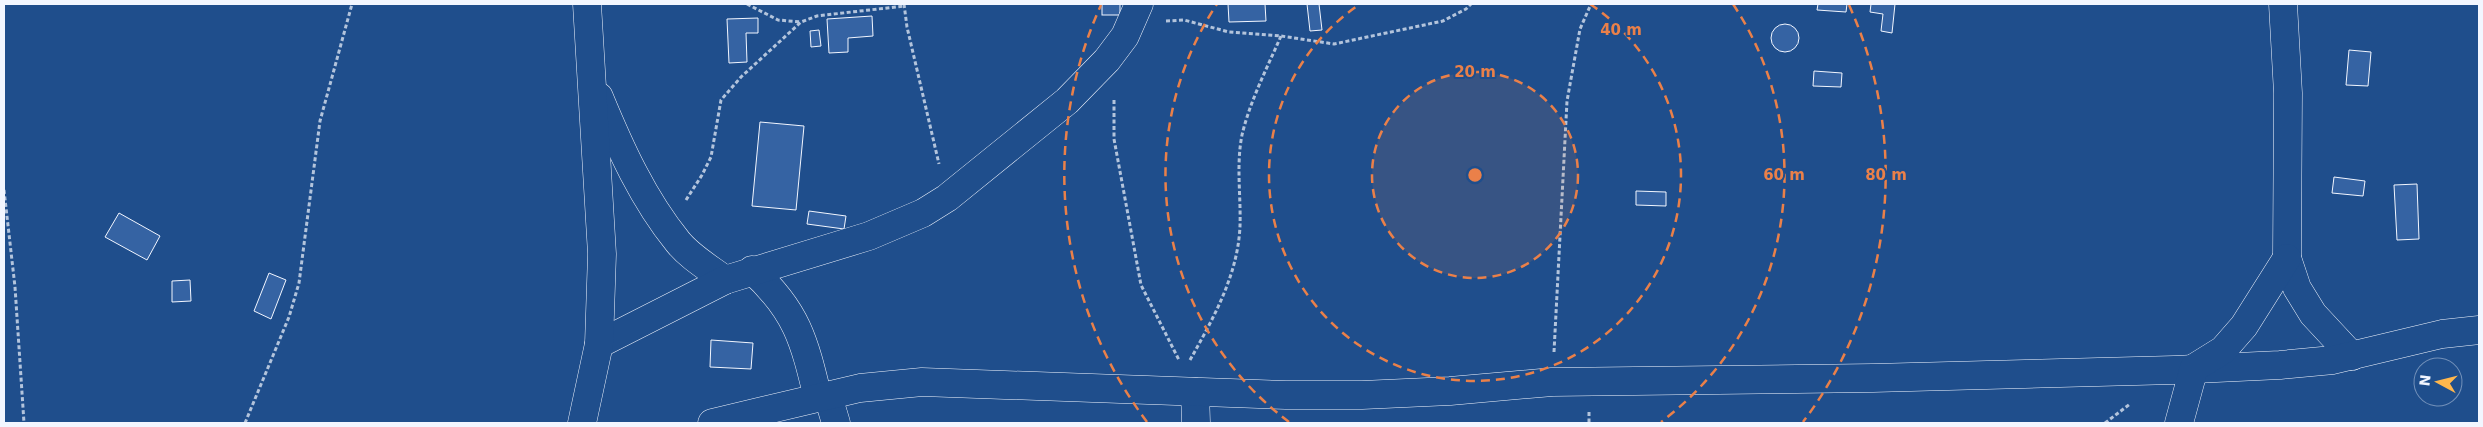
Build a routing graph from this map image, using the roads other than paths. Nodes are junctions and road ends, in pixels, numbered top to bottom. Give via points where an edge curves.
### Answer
1 (587, 4) edge
2 (1139, 4) edge
3 (2283, 4) edge
4 (591, 80) junction
5 (2287, 258) junction
6 (752, 270) junction
7 (725, 280) junction
8 (2479, 330) edge
9 (599, 344) junction
10 (2352, 356) junction
11 (2194, 368) junction
12 (1190, 381) junction
13 (823, 397) junction
14 (582, 423) edge
15 (712, 423) edge
16 (836, 423) edge
17 (1196, 423) edge
18 (2179, 423) edge

1 - 4 street
2 - 6 street via 1125,36 1107,60 1067,101 947,198 869,236
3 - 5 street via 2288,93
4 - 7 street via 643,191 678,242
4 - 9 street via 602,254
5 - 10 street via 2296,288 2313,314
5 - 11 street via 2244,326 2223,350
6 - 7 street
6 - 13 street via 773,289 793,317
7 - 9 street
8 - 10 street via 2442,334
9 - 14 street
10 - 11 street via 2280,365
11 - 12 street via 1873,378 1552,382 1362,395
11 - 18 street
12 - 13 street via 1169,389 922,382 860,388
12 - 17 street
13 - 15 street
13 - 16 street

